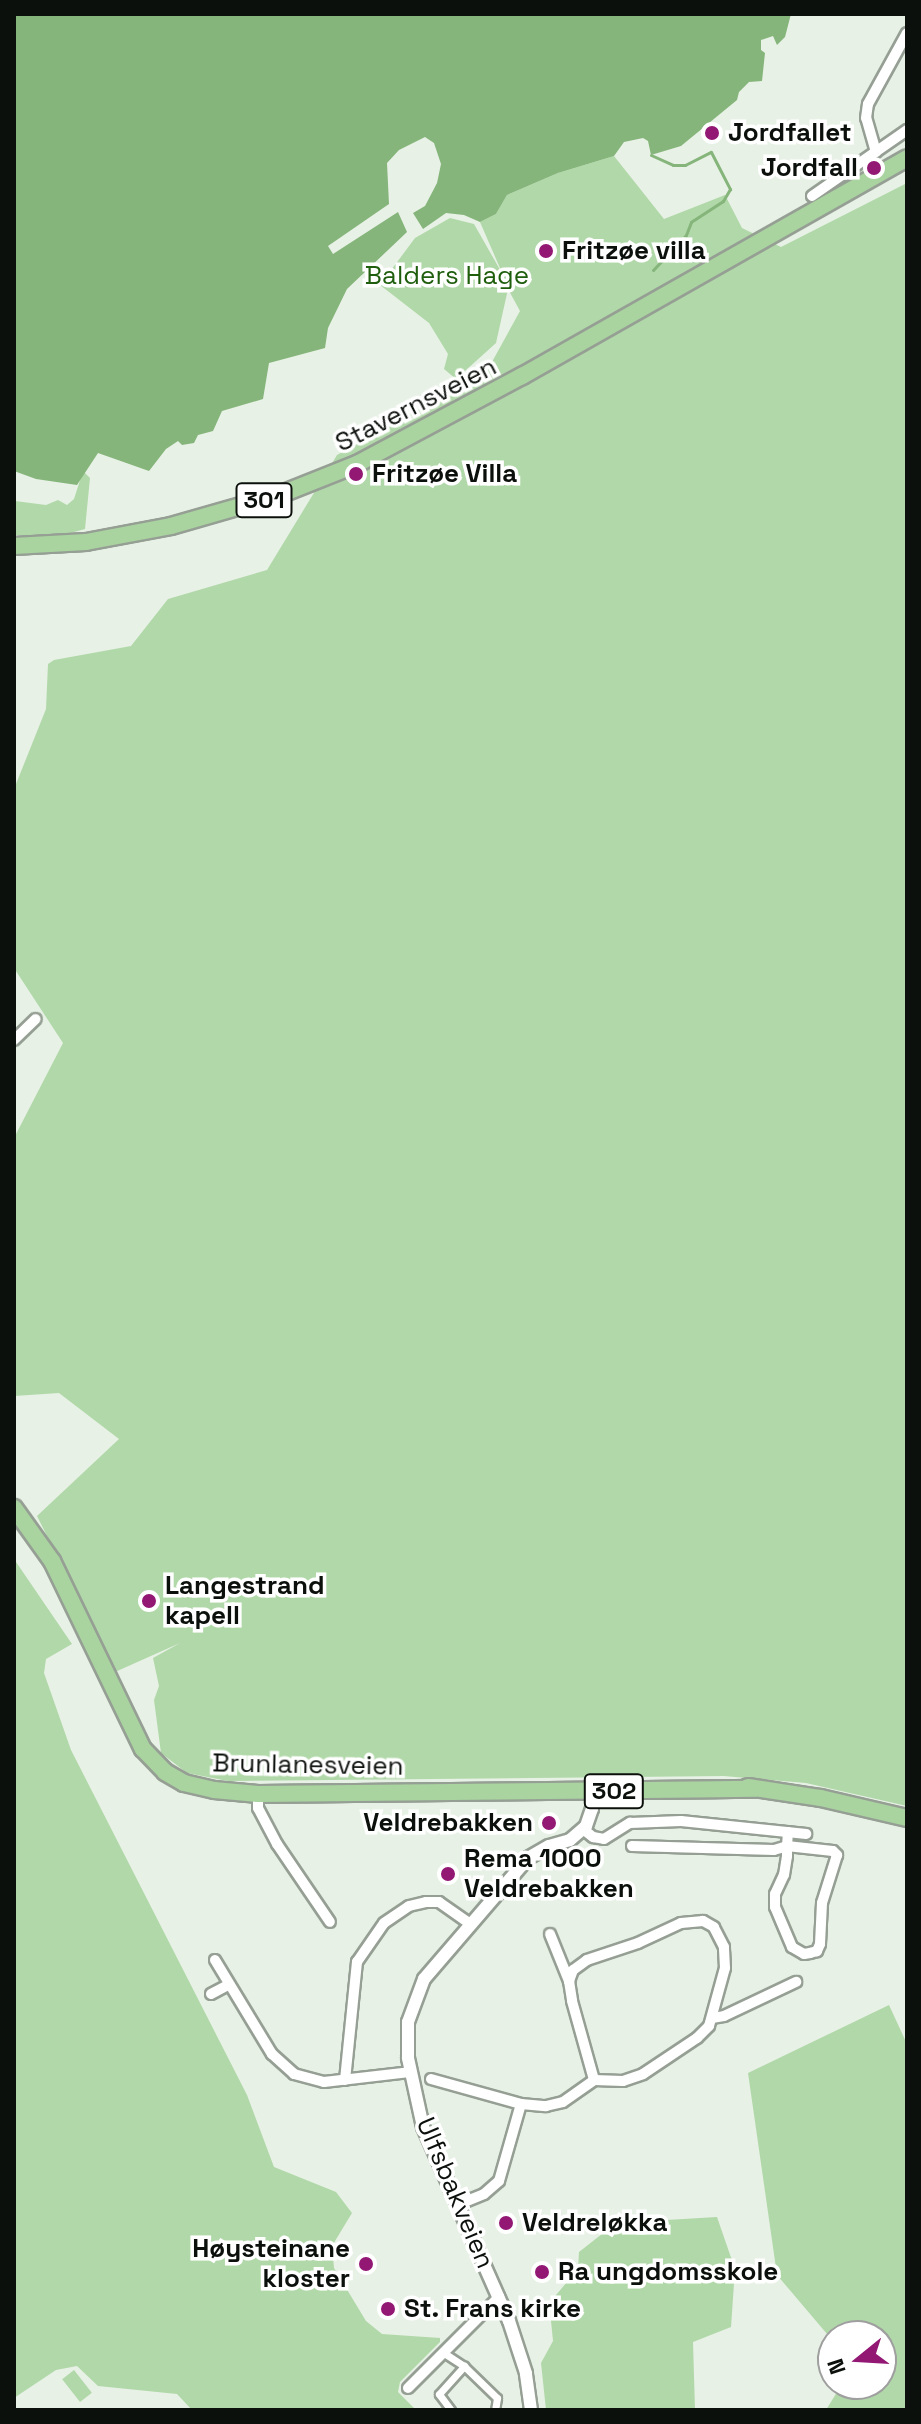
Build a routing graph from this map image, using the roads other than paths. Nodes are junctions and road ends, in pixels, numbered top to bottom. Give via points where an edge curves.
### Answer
1 (907, 33) edge
2 (907, 130) edge
3 (876, 152) junction
4 (907, 158) edge
5 (907, 166) edge
6 (812, 196) dead end
7 (808, 217) junction
8 (14, 546) edge
9 (36, 1019) dead end
10 (14, 1040) edge
11 (14, 1508) edge
12 (592, 1788) junction
13 (258, 1794) junction
14 (907, 1818) edge
15 (583, 1829) junction
16 (788, 1832) junction
17 (806, 1834) dead end
18 (632, 1846) dead end
19 (787, 1846) junction
20 (330, 1922) dead end
21 (471, 1924) junction
22 (550, 1934) dead end
23 (215, 1960) dead end
24 (569, 1981) junction
25 (796, 1982) dead end
26 (228, 1985) junction
27 (211, 1994) dead end
28 (712, 2018) junction
29 (411, 2072) junction
30 (431, 2079) dead end
31 (345, 2080) junction
32 (594, 2080) junction
33 (521, 2104) junction
34 (457, 2205) junction
35 (499, 2297) junction
36 (444, 2353) junction
37 (464, 2366) junction
38 (408, 2388) dead end
39 (451, 2410) edge
40 (495, 2410) edge
41 (531, 2410) edge

1 - 3 street via 868,104
2 - 3 street
3 - 6 street
4 - 7 main road, Stavernsveien / 301
5 - 7 main road, Stavernsveien / 301
7 - 8 main road, Stavernsveien / 301 via 433,426 317,481 157,529 55,546
9 - 10 street
11 - 13 main road, Brunlanesveien / 302 via 52,1561 149,1757 194,1786
12 - 13 main road, Brunlanesveien / 302
12 - 14 main road, Brunlanesveien / 302 via 755,1789
12 - 15 street via 591,1818
13 - 20 street via 258,1808 277,1844
15 - 16 street via 599,1839 639,1822 718,1823
15 - 21 street, Ulfsbakveien via 528,1858
16 - 17 street
16 - 19 street
18 - 19 street
19 - 19 street via 837,1855 822,1903 820,1944 810,1953 792,1947 775,1907
21 - 29 street, Ulfsbakveien via 417,1993 407,2038
21 - 31 street via 439,1902 409,1906 384,1923 357,1962
22 - 24 street
23 - 26 street
24 - 28 street via 573,1970 587,1960 681,1923 703,1921 714,1927 724,1947 725,1968
24 - 32 street
25 - 28 street
26 - 27 street
26 - 31 street via 282,2065 306,2079
28 - 32 street via 705,2033 643,2074 623,2081
29 - 31 street
29 - 34 street, Ulfsbakveien via 423,2127
30 - 33 street
32 - 33 street via 557,2105
33 - 34 street via 499,2181
34 - 35 street, Ulfsbakveien
35 - 36 street, Ulfsbakveien
35 - 41 street, Ulfsbakveien via 520,2353
36 - 37 street
36 - 38 street, Ulfsbakveien
37 - 39 street via 439,2394
37 - 40 street via 497,2398

